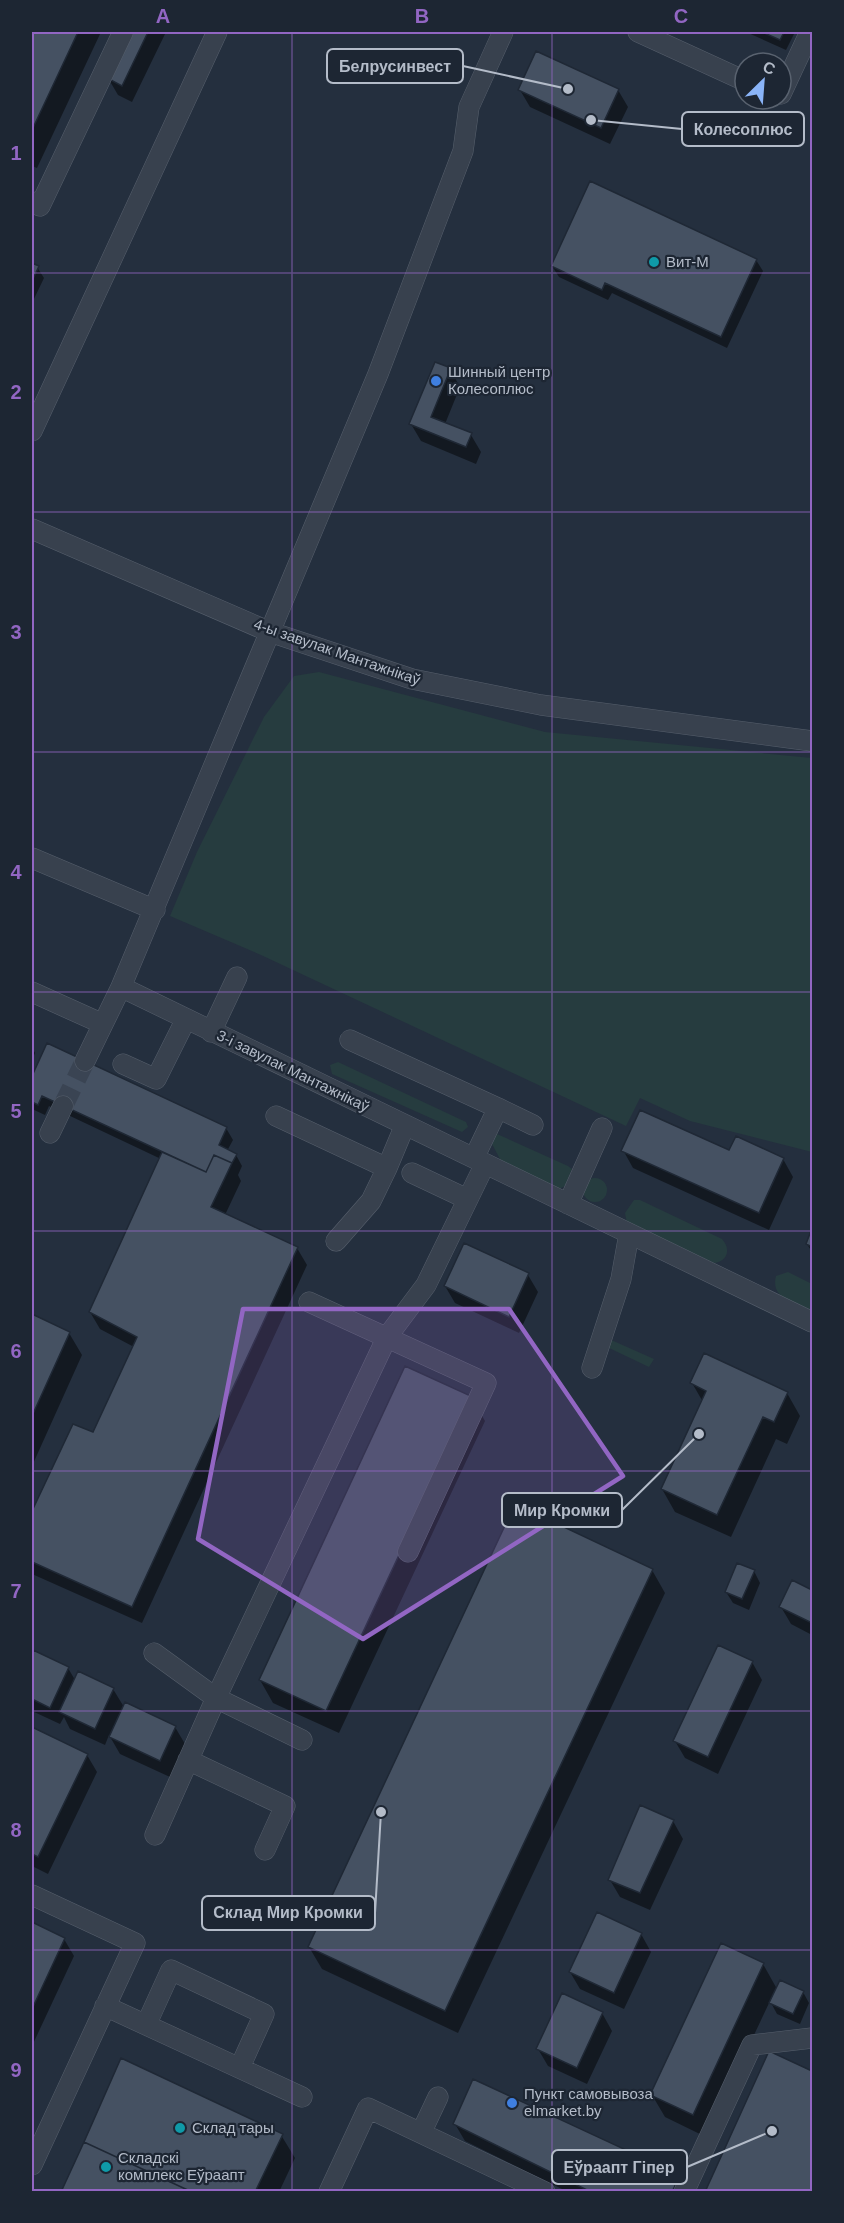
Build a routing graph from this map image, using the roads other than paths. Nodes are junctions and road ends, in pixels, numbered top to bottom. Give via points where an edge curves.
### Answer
1 (123, 32) edge
2 (217, 32) edge
3 (503, 32) edge
4 (638, 32) edge
5 (810, 32) edge
6 (793, 68) edge
7 (733, 76) edge
8 (32, 202) edge
9 (32, 431) edge
10 (32, 529) edge
11 (270, 632) junction
12 (809, 740) edge
13 (32, 858) edge
14 (155, 910) junction
15 (237, 977) dead end
16 (121, 987) junction
17 (32, 992) edge
18 (186, 1019) junction
19 (103, 1024) junction
20 (211, 1032) junction
21 (350, 1040) dead end
22 (85, 1061) tunnel mouth
23 (123, 1064) dead end
24 (63, 1106) tunnel mouth
25 (498, 1108) junction
26 (276, 1116) dead end
27 (405, 1125) junction
28 (533, 1125) dead end
29 (602, 1128) dead end
30 (50, 1133) dead end
31 (479, 1161) junction
32 (387, 1168) junction
33 (412, 1173) dead end
34 (467, 1199) junction
35 (568, 1204) junction
36 (629, 1234) junction
37 (336, 1241) dead end
38 (309, 1302) dead end
39 (813, 1322) edge
40 (387, 1337) junction
41 (592, 1368) dead end
42 (408, 1552) dead end
43 (154, 1653) dead end
44 (216, 1698) junction
45 (302, 1740) dead end
46 (188, 1760) junction
47 (155, 1835) dead end
48 (265, 1850) dead end
49 (32, 1894) edge
50 (105, 2006) junction
51 (146, 2025) junction
52 (813, 2038) edge
53 (240, 2067) junction
54 (302, 2097) dead end
55 (438, 2097) dead end
56 (421, 2133) junction
57 (32, 2165) edge
58 (329, 2192) edge
59 (545, 2192) edge
60 (684, 2192) edge

1 - 8 street via 40,206
2 - 9 street
3 - 11 street via 469,107 463,151 378,374
4 - 7 street
5 - 6 street
10 - 11 street, 4-ы завулак Мантажнікаў
11 - 12 street, 4-ы завулак Мантажнікаў via 412,680 541,705
11 - 14 street
13 - 14 street
14 - 16 street
15 - 20 street
16 - 18 street, 3-і завулак Мантажнікаў
16 - 19 street
17 - 19 street
18 - 20 street, 3-і завулак Мантажнікаў
18 - 23 street via 156,1079
19 - 22 street
20 - 27 street, 3-і завулак Мантажнікаў
21 - 25 street
24 - 30 street
25 - 28 street
25 - 31 street
26 - 32 street
27 - 31 street, 3-і завулак Мантажнікаў
27 - 32 street
29 - 35 street
31 - 34 street
31 - 35 street, 3-і завулак Мантажнікаў
32 - 37 street via 371,1201
33 - 34 street
34 - 40 street via 426,1285
35 - 36 street, 3-і завулак Мантажнікаў
36 - 39 street, 3-і завулак Мантажнікаў
36 - 41 street via 621,1279
38 - 40 street
40 - 42 street via 486,1383
40 - 44 street
43 - 44 street
44 - 45 street
44 - 46 street
46 - 47 street
46 - 48 street via 285,1806
49 - 50 street via 135,1944
50 - 51 street
50 - 57 street
51 - 53 street
51 - 53 street via 171,1970 264,2014
52 - 60 street via 752,2045
53 - 54 street
55 - 56 street
56 - 58 street via 368,2108
56 - 59 street

